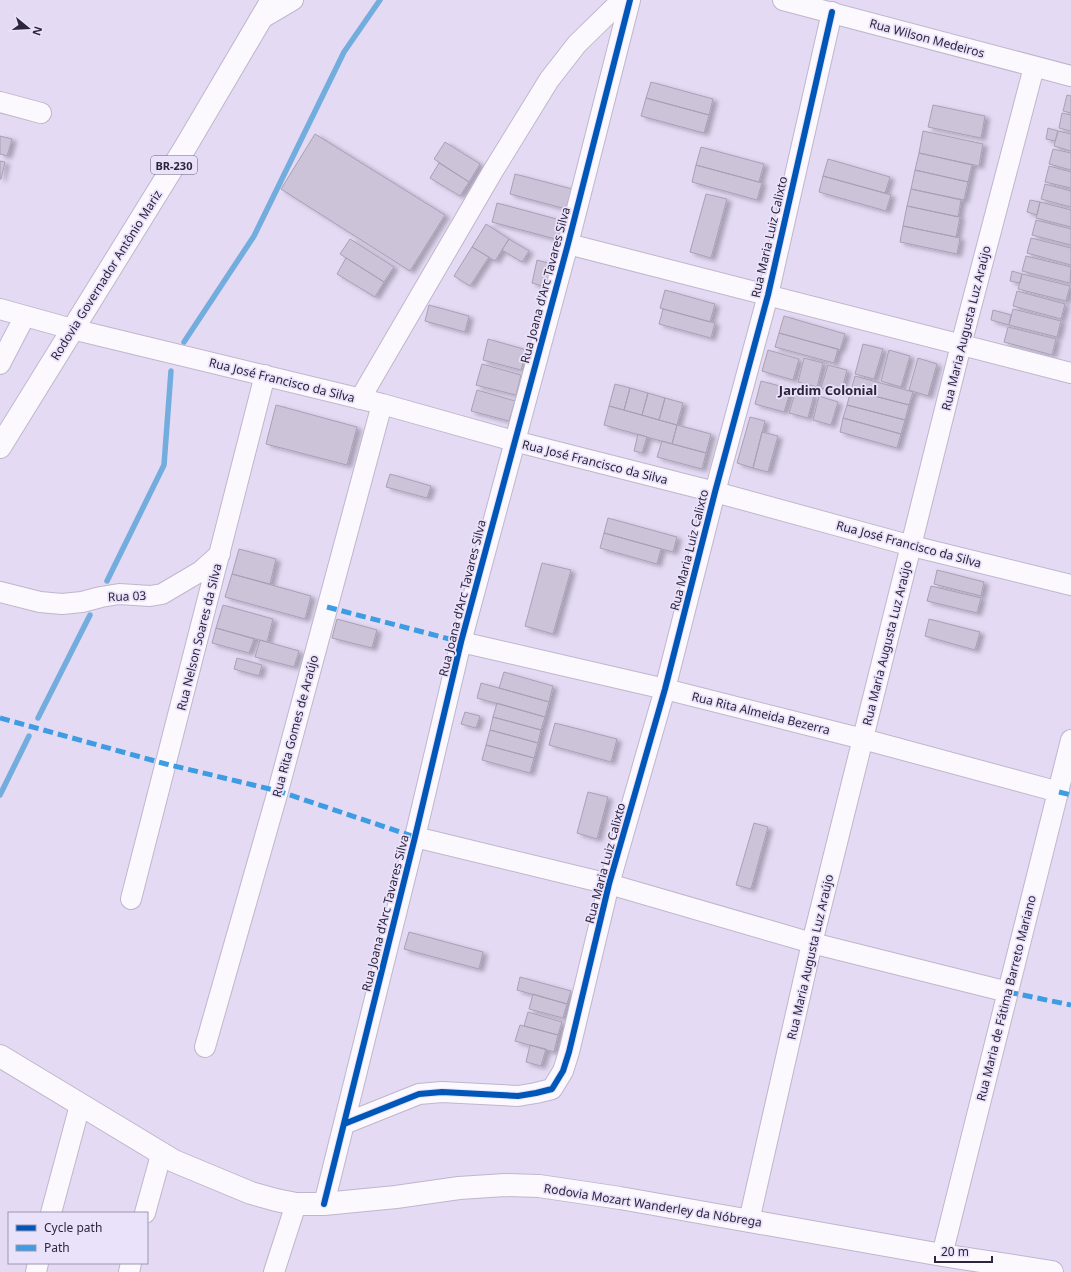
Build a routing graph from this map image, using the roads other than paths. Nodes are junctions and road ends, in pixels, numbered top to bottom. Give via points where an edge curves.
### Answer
1 (272, 0) edge
2 (293, 0) edge
3 (622, 0) edge
4 (630, 0) edge
5 (783, 0) edge
6 (832, 12) junction
7 (260, 20) junction
8 (1034, 66) junction
9 (1071, 76) edge
10 (0, 102) edge
11 (41, 113) dead end
12 (568, 244) junction
13 (768, 295) junction
14 (0, 309) edge
15 (25, 316) junction
16 (72, 329) junction
17 (8, 333) edge
18 (961, 345) junction
19 (0, 364) edge
20 (1071, 372) edge
21 (265, 375) junction
22 (360, 399) junction
23 (382, 404) junction
24 (514, 442) junction
25 (0, 447) edge
26 (715, 492) junction
27 (912, 546) junction
28 (220, 554) junction
29 (1071, 585) edge
30 (0, 592) edge
31 (461, 642) junction
32 (665, 689) junction
33 (863, 739) junction
34 (1071, 740) edge
35 (1059, 792) junction
36 (416, 837) junction
37 (609, 884) junction
38 (131, 899) dead end
39 (812, 942) junction
40 (1008, 992) junction
41 (205, 1047) dead end
42 (0, 1056) edge
43 (80, 1104) junction
44 (344, 1124) junction
45 (161, 1155) junction
46 (296, 1204) junction
47 (324, 1204) junction
48 (51, 1212) edge
49 (145, 1212) edge
50 (749, 1221) junction
51 (942, 1255) junction
52 (274, 1272) edge
53 (1052, 1272) edge

1 - 7 main road, Rodovia Governador Antônio Mariz / BR-230
2 - 7 street
3 - 22 street via 577,44 549,80
4 - 12 street, Rua Joana d'Arc Tavares Silva
5 - 6 street, Rua Wilson Medeiros
6 - 8 street, Rua Wilson Medeiros
6 - 13 street, Rua Maria Luiz Calixto
7 - 16 main road, Rodovia Governador Antônio Mariz / BR-230 via 186,146
8 - 9 street, Rua Wilson Medeiros
8 - 18 street, Rua Maria Augusta Luz Araújo
10 - 11 street
12 - 13 street
12 - 24 street, Rua Joana d'Arc Tavares Silva
13 - 18 street
13 - 26 street, Rua Maria Luiz Calixto
14 - 15 street, Rua José Francisco da Silva
15 - 16 street, Rua José Francisco da Silva
15 - 17 street
16 - 21 street, Rua José Francisco da Silva
16 - 25 main road, Rodovia Governador Antônio Mariz / BR-230
17 - 19 street
18 - 20 street
18 - 27 street, Rua Maria Augusta Luz Araújo
21 - 22 street, Rua José Francisco da Silva
21 - 28 street, Rua Nelson Soares da Silva
22 - 23 street, Rua José Francisco da Silva
23 - 24 street, Rua José Francisco da Silva
23 - 41 street, Rua Rita Gomes de Araújo via 280,783
24 - 26 street, Rua José Francisco da Silva
24 - 31 street, Rua Joana d'Arc Tavares Silva
26 - 27 street, Rua José Francisco da Silva
26 - 32 street, Rua Maria Luiz Calixto
27 - 29 street, Rua José Francisco da Silva
27 - 33 street, Rua Maria Augusta Luz Araújo
28 - 30 street, Rua 03 via 201,571 162,594 118,594 62,604 40,602
28 - 38 street, Rua Nelson Soares da Silva
31 - 32 street, Rua Rita Almeida Bezerra
31 - 36 street, Rua Joana d'Arc Tavares Silva
32 - 33 street, Rua Rita Almeida Bezerra
32 - 37 street, Rua Maria Luiz Calixto
33 - 35 street, Rua Rita Almeida Bezerra
33 - 39 street, Rua Maria Augusta Luz Araújo
34 - 35 street, Rua Maria de Fátima Barreto Mariano
35 - 40 street, Rua Maria de Fátima Barreto Mariano
36 - 37 street
36 - 44 street, Rua Joana d'Arc Tavares Silva
37 - 39 street
37 - 44 street, Rua Maria Luiz Calixto via 569,1052 563,1071 552,1089 518,1096 442,1092 419,1094
39 - 40 street
39 - 50 street, Rua Maria Augusta Luz Araújo
40 - 51 street, Rua Maria de Fátima Barreto Mariano
42 - 43 main road, Rodovia Mozart Wanderley da Nóbrega
43 - 45 main road, Rodovia Mozart Wanderley da Nóbrega
43 - 48 street
44 - 47 street, Rua Joana d'Arc Tavares Silva
45 - 46 main road, Rodovia Mozart Wanderley da Nóbrega via 251,1193
45 - 49 street
46 - 47 main road, Rodovia Mozart Wanderley da Nóbrega
46 - 52 street
47 - 50 main road, Rodovia Mozart Wanderley da Nóbrega via 459,1188 539,1186
50 - 51 main road, Rodovia Mozart Wanderley da Nóbrega
51 - 53 main road, Rodovia Mozart Wanderley da Nóbrega

